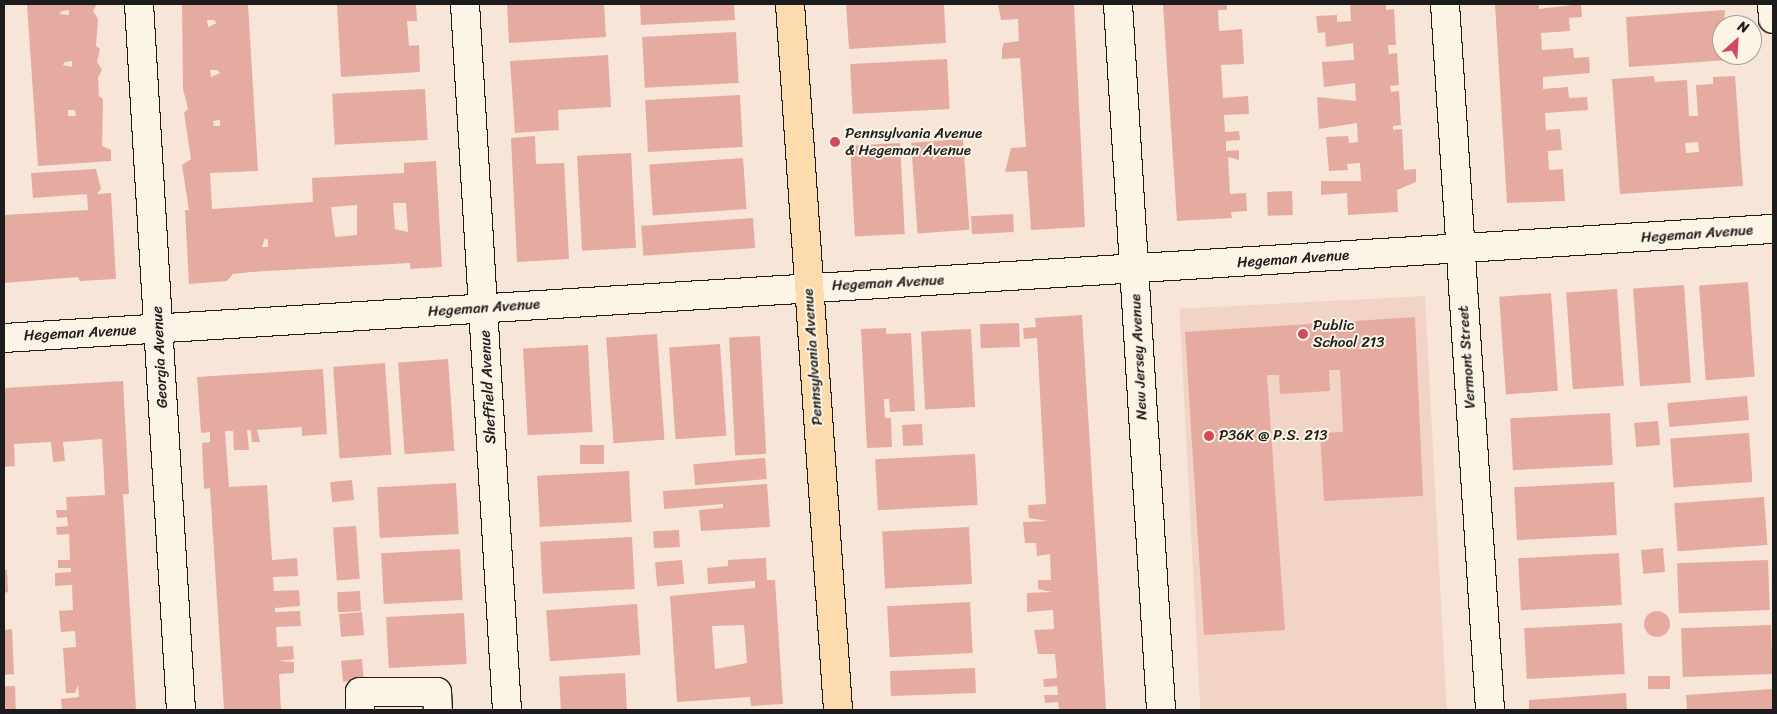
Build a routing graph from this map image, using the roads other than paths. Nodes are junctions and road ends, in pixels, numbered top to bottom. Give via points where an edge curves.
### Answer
1 (139, 4) edge
2 (465, 4) edge
3 (790, 4) edge
4 (1118, 4) edge
5 (1444, 4) edge
6 (1772, 4) edge
7 (1773, 19) edge
8 (1773, 229) edge
9 (1460, 249) junction
10 (1134, 269) junction
11 (808, 288) junction
12 (483, 308) junction
13 (158, 328) junction
14 (4, 338) edge
15 (181, 710) edge
16 (360, 710) edge
17 (438, 710) edge
18 (507, 710) edge
19 (838, 710) edge
20 (1161, 710) edge
21 (1490, 710) edge

1 - 13 street, Georgia Avenue
2 - 12 street, Sheffield Avenue
3 - 11 main road, Pennsylvania Avenue
4 - 10 street, New Jersey Avenue
5 - 9 street, Vermont Street
6 - 7 street
8 - 9 street, Hegeman Avenue
9 - 10 street, Hegeman Avenue
9 - 21 street, Vermont Street
10 - 11 street, Hegeman Avenue
10 - 20 street, New Jersey Avenue
11 - 12 street, Hegeman Avenue
11 - 19 main road, Pennsylvania Avenue
12 - 13 street, Hegeman Avenue
12 - 18 street, Sheffield Avenue
13 - 14 street, Hegeman Avenue
13 - 15 street, Georgia Avenue
16 - 17 street via 360,692 436,692

